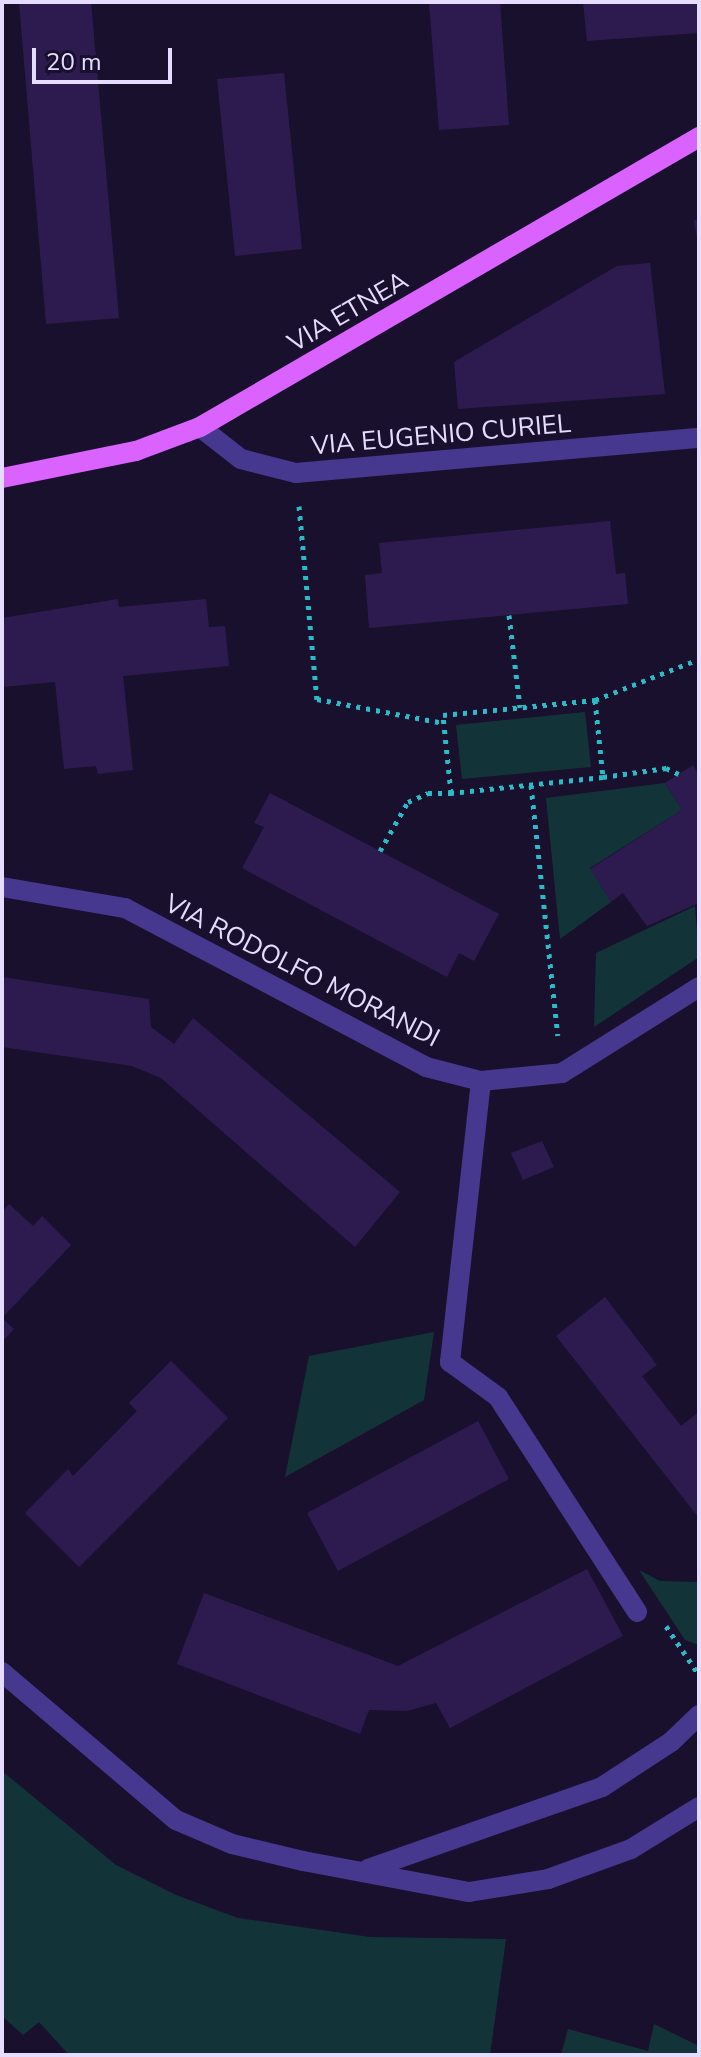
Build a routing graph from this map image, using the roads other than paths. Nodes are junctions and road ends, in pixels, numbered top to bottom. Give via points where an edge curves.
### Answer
1 (699, 137) edge
2 (200, 427) junction
3 (699, 438) edge
4 (2, 478) edge
5 (2, 887) edge
6 (699, 987) edge
7 (481, 1081) junction
8 (637, 1612) road end
9 (2, 1672) edge
10 (699, 1715) edge
11 (699, 1807) edge
12 (365, 1871) junction

1 - 2 main road, VIA ETNEA
2 - 3 street, VIA EUGENIO CURIEL via 241,459 296,473
2 - 4 main road, VIA ETNEA via 136,451
5 - 7 street, VIA RODOLFO MORANDI via 125,908 426,1067
6 - 7 street, VIA RODOLFO MORANDI via 562,1073
7 - 8 street via 450,1362 498,1397
9 - 12 street via 176,1820 232,1844
10 - 12 street via 671,1742 602,1787
11 - 12 street via 631,1849 548,1879 469,1892

